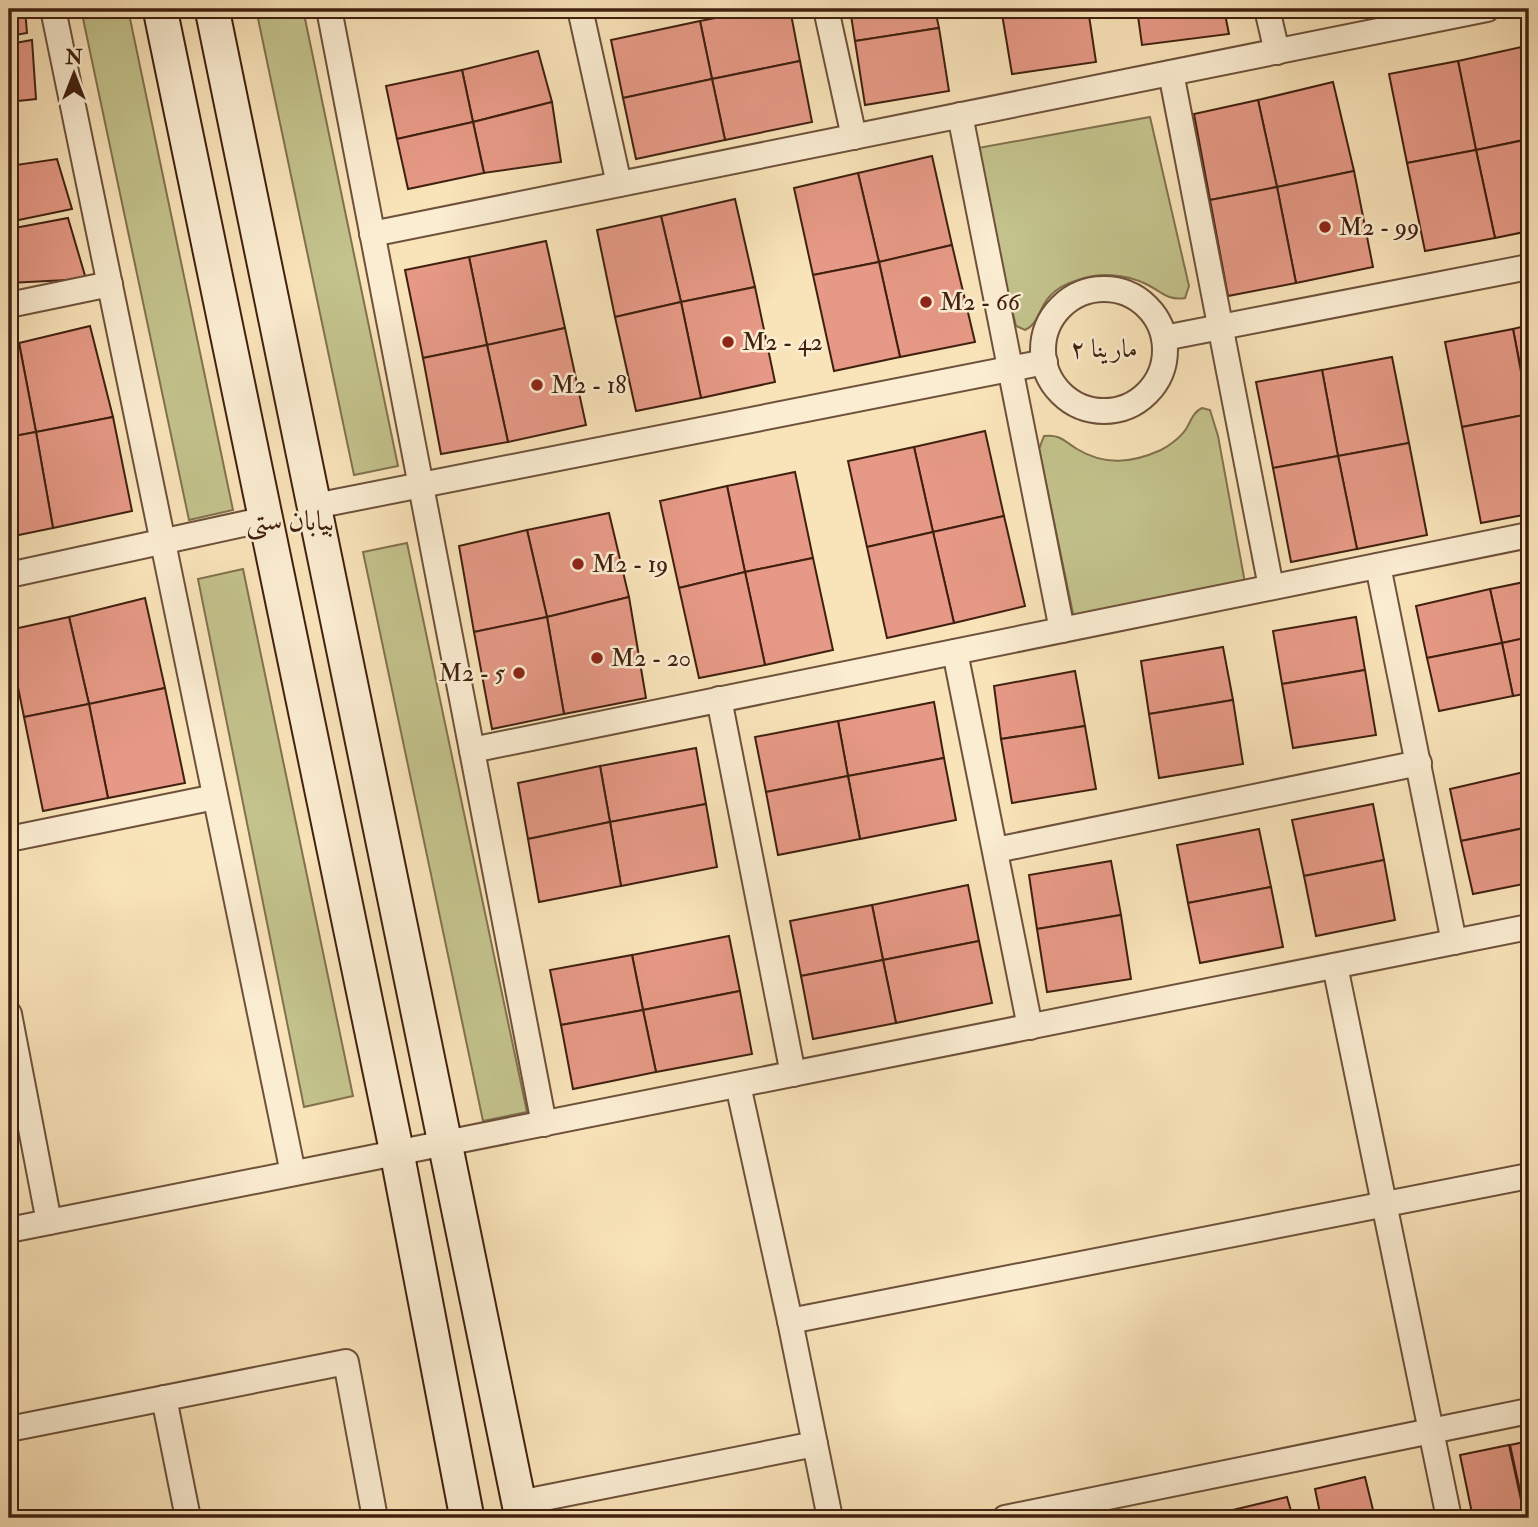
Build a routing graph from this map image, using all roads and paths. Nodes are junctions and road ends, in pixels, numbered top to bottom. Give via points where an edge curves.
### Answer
1 (53, 9) edge
2 (160, 9) edge
3 (212, 9) edge
4 (329, 9) edge
5 (580, 9) edge
6 (826, 9) edge
7 (1267, 9) edge
8 (1488, 9) edge
9 (1277, 52) junction
10 (1171, 73) junction
11 (960, 115) junction
12 (854, 137) junction
13 (619, 184) junction
14 (372, 234) junction
15 (1529, 267) edge
16 (266, 268) junction
17 (216, 279) junction
18 (110, 284) junction
19 (9, 305) edge
20 (1219, 327) junction
21 (1164, 338) junction
22 (1045, 362) junction
23 (1009, 369) junction
24 (421, 485) junction
25 (315, 506) junction
26 (266, 519) junction
27 (1529, 536) edge
28 (163, 541) junction
29 (1378, 566) junction
30 (9, 575) edge
31 (1271, 587) junction
32 (1062, 630) junction
33 (955, 652) junction
34 (719, 699) junction
35 (472, 750) junction
36 (1419, 763) junction
37 (215, 797) junction
38 (9, 839) edge
39 (996, 850) junction
40 (1529, 927) edge
41 (1454, 942) junction
42 (1335, 966) junction
43 (9, 1014) edge
44 (1030, 1027) junction
45 (793, 1074) junction
46 (737, 1085) junction
47 (544, 1124) junction
48 (446, 1143) junction
49 (397, 1153) junction
50 (293, 1173) junction
51 (1529, 1176) edge
52 (1383, 1204) junction
53 (49, 1222) junction
54 (9, 1230) edge
55 (790, 1321) junction
56 (164, 1398) junction
57 (1529, 1411) edge
58 (9, 1429) edge
59 (1431, 1431) junction
60 (815, 1444) junction
61 (521, 1511) edge
62 (188, 1518) edge
63 (375, 1518) edge
64 (467, 1518) edge
65 (830, 1518) edge
66 (1004, 1518) edge
67 (1449, 1518) edge

1 - 18 street
2 - 17 street
3 - 16 street
4 - 14 street
5 - 13 street
6 - 12 street
7 - 9 street
8 - 9 street
9 - 10 street
10 - 11 street
10 - 20 street
11 - 12 street
11 - 23 street
12 - 13 street
13 - 14 street
14 - 24 street
15 - 20 street
16 - 17 street
16 - 25 street
17 - 26 street
18 - 19 street
18 - 28 street
20 - 21 street
20 - 31 street
21 - 22 street via 1160,376 1133,404 1114,410 1095,410 1060,393
21 - 22 street via 1158,320 1127,293 1086,291 1067,301 1053,316 1044,335
22 - 23 street
23 - 24 street
23 - 32 street
24 - 25 street
24 - 35 street
25 - 48 street
26 - 28 street
26 - 49 street
27 - 29 street
28 - 30 street
28 - 37 street
29 - 31 street
29 - 36 street
31 - 32 street
32 - 33 street
33 - 34 street
33 - 39 street
34 - 35 street
34 - 45 street
35 - 47 street
36 - 39 street
36 - 41 street
37 - 38 street
37 - 50 street
39 - 44 street
40 - 41 street
41 - 42 street
42 - 44 street
42 - 52 street
43 - 53 street
44 - 45 street
45 - 46 street
46 - 47 street
46 - 55 street
47 - 48 street
48 - 49 street
48 - 61 street
49 - 50 street
49 - 64 street
50 - 53 street
51 - 52 street
52 - 55 street
52 - 59 street
53 - 54 street
55 - 60 street
56 - 58 street
56 - 62 street
56 - 63 street via 346,1362
57 - 59 street
59 - 66 street
59 - 67 street
60 - 61 street
60 - 65 street

